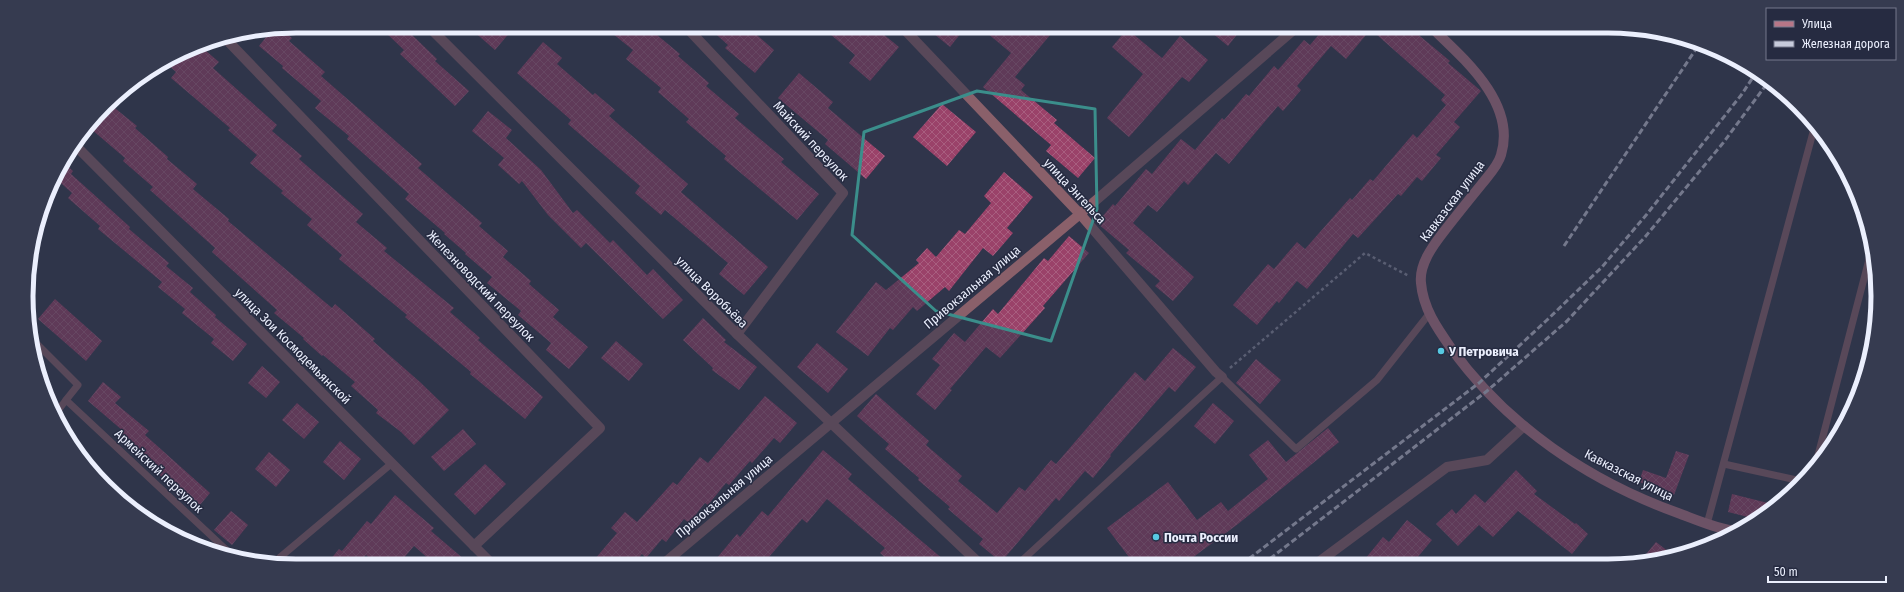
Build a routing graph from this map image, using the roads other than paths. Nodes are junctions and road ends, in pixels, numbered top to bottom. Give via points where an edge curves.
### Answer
1 (435, 33) edge
2 (691, 33) edge
3 (908, 33) edge
4 (1290, 33) edge
5 (1437, 33) edge
6 (229, 42) edge
7 (1813, 132) edge
8 (78, 148) edge
9 (1080, 214) junction
10 (1869, 260) edge
11 (1429, 314) junction
12 (737, 334) junction
13 (38, 345) edge
14 (1222, 377) junction
15 (66, 400) junction
16 (59, 410) edge
17 (830, 423) junction
18 (1524, 426) junction
19 (1818, 454) edge
20 (391, 464) junction
21 (1724, 464) junction
22 (1796, 480) edge
23 (1707, 524) junction
24 (1728, 530) edge
25 (474, 546) junction
26 (226, 549) edge
27 (279, 558) edge
28 (487, 559) edge
29 (669, 559) edge
30 (975, 559) edge
31 (1024, 559) edge
32 (1323, 559) edge

1 - 12 street, улица Воробьёва
2 - 12 street, Майский переулок via 843,193
3 - 9 street, улица Энгельса
4 - 9 street, Привокзальная улица
5 - 11 main road, Кавказская улица via 1474,69 1489,90 1500,113 1503,132 1501,155 1492,171 1437,240 1425,260 1420,282
6 - 25 street, Железноводский переулок via 600,428
7 - 21 lane
8 - 20 street, улица Зои Космодемьянской
9 - 14 street, улица Энгельса
9 - 17 street, Привокзальная улица
10 - 19 lane
11 - 14 lane via 1377,380 1296,449
11 - 18 main road, Кавказская улица via 1468,371
12 - 17 street, улица Воробьёва
13 - 15 lane via 78,385
14 - 31 lane
15 - 16 lane
15 - 26 lane, Армейский переулок
17 - 29 street, Привокзальная улица
17 - 30 street, улица Воробьёва
18 - 23 main road, Кавказская улица via 1540,440 1594,475 1650,503
18 - 32 street via 1487,460 1447,467
20 - 25 street, улица Зои Космодемьянской
20 - 27 lane
21 - 22 lane
21 - 23 lane
23 - 24 main road, Кавказская улица
25 - 28 street, улица Зои Космодемьянской

